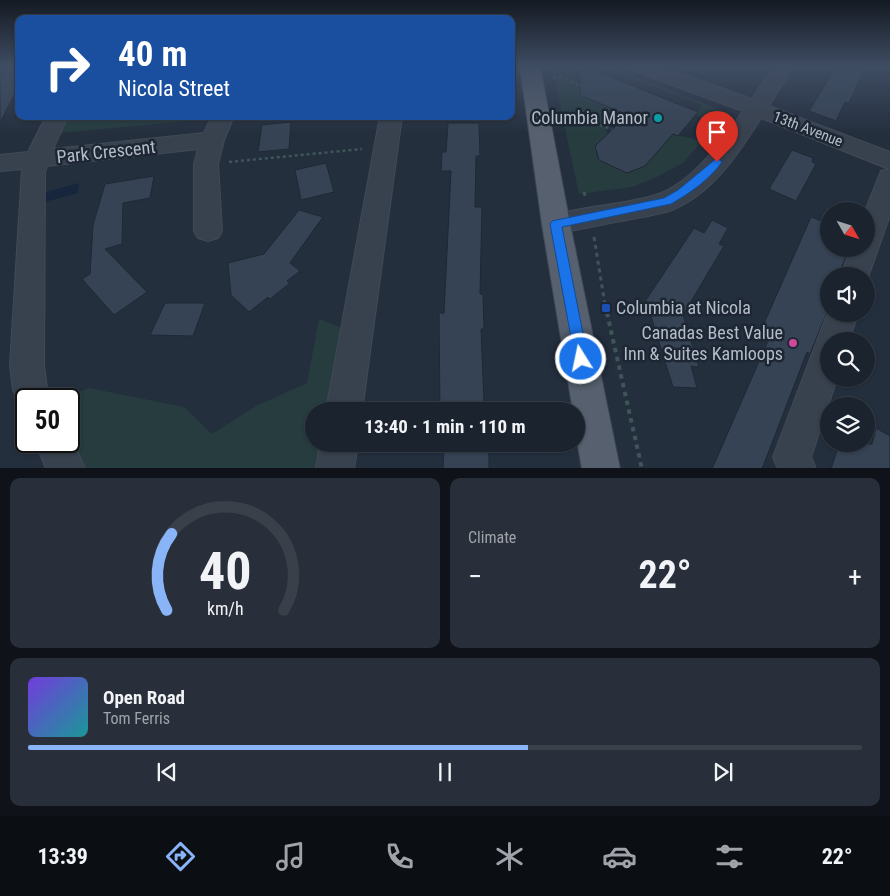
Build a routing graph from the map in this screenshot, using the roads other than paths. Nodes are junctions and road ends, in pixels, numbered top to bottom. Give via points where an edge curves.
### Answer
1 (534, 89) edge
2 (700, 89) edge
3 (768, 89) edge
4 (755, 108) junction
5 (55, 120) edge
6 (221, 120) edge
7 (390, 120) edge
8 (212, 140) junction
9 (38, 159) junction
10 (890, 161) edge
11 (0, 163) edge
12 (890, 177) edge
13 (875, 220) edge
14 (556, 224) junction
15 (208, 231) dead end
16 (820, 378) edge
17 (30, 388) edge
18 (345, 402) edge
19 (338, 452) edge
20 (59, 453) edge
21 (66, 468) edge
22 (335, 468) edge
23 (602, 468) edge
24 (797, 468) edge

1 - 14 main road
2 - 4 street, 13th Avenue
3 - 4 street
4 - 10 street, 13th Avenue
4 - 14 street via 708,172 674,197 650,206
5 - 9 street
6 - 8 street
7 - 18 street
8 - 9 street, Park Crescent
8 - 15 street via 206,164
9 - 11 street, Park Crescent
9 - 17 street via 33,172 27,365
12 - 13 street
14 - 23 main road
16 - 24 street via 792,457
19 - 22 street
20 - 21 street

